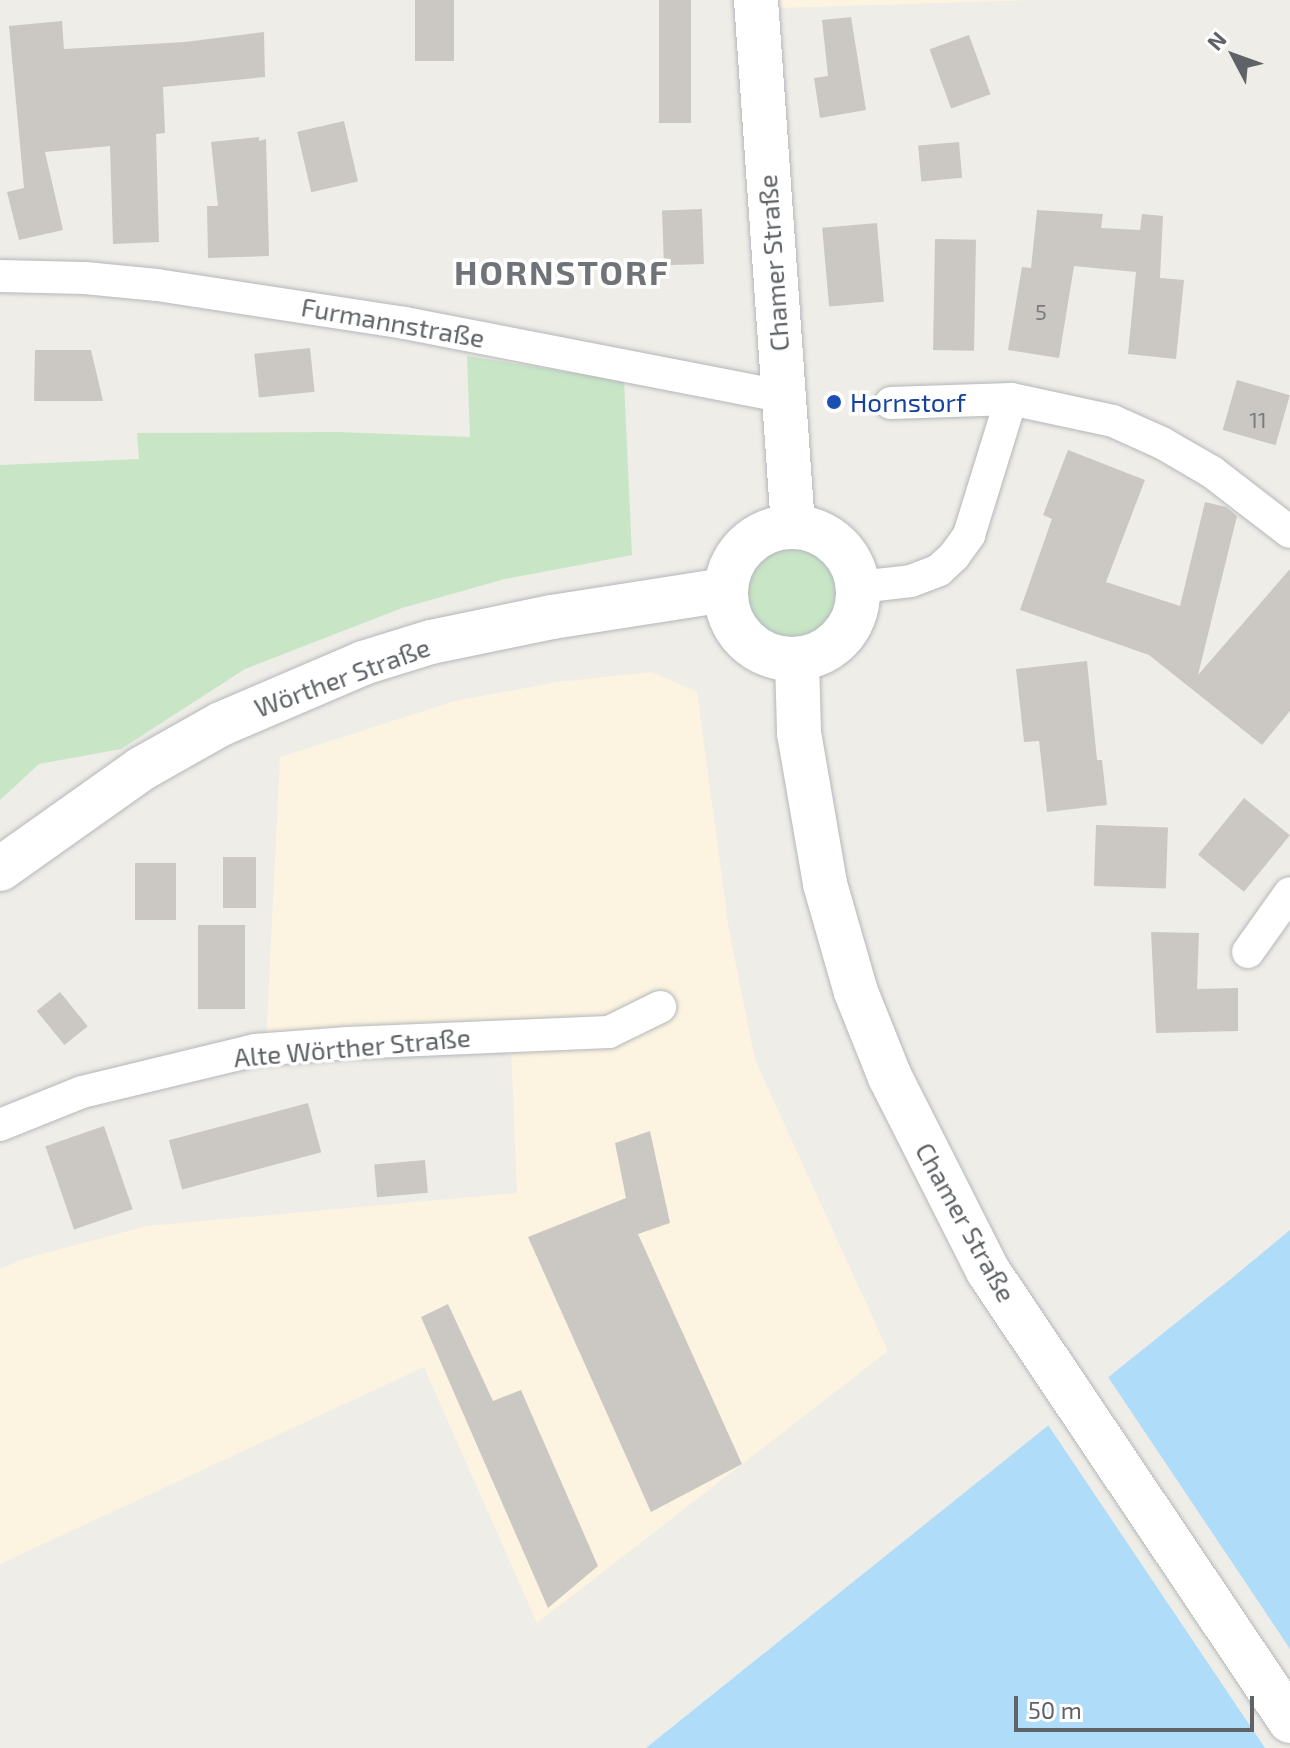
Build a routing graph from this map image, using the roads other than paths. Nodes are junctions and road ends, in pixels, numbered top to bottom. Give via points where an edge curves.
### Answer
1 (756, 0) edge
2 (0, 276) edge
3 (782, 396) junction
4 (1011, 399) junction
5 (891, 403) dead end
6 (792, 514) junction
7 (1290, 532) edge
8 (859, 587) junction
9 (725, 590) junction
10 (797, 660) junction
11 (0, 869) edge
12 (1290, 893) edge
13 (1248, 952) dead end
14 (660, 1007) dead end
15 (0, 1125) edge
16 (1290, 1721) edge

1 - 3 main road, Chamer Straße
2 - 3 street, Furmannstraße via 157,285 396,321
3 - 6 main road, Chamer Straße
4 - 5 street
4 - 7 street via 1113,421 1162,443 1212,472
4 - 8 street via 969,535 954,556 939,570 911,581
6 - 8 main road via 829,538 854,568
6 - 9 main road via 739,552
8 - 10 main road via 857,608 836,644
9 - 10 main road via 738,633 775,658
9 - 11 main road, Wörther Straße via 552,617 431,642 363,663 221,724 154,761 70,815
10 - 16 main road, Chamer Straße via 799,733 825,884 856,992 890,1077 988,1271
12 - 13 street
14 - 15 street, Alte Wörther Straße via 609,1032 255,1050 82,1092

